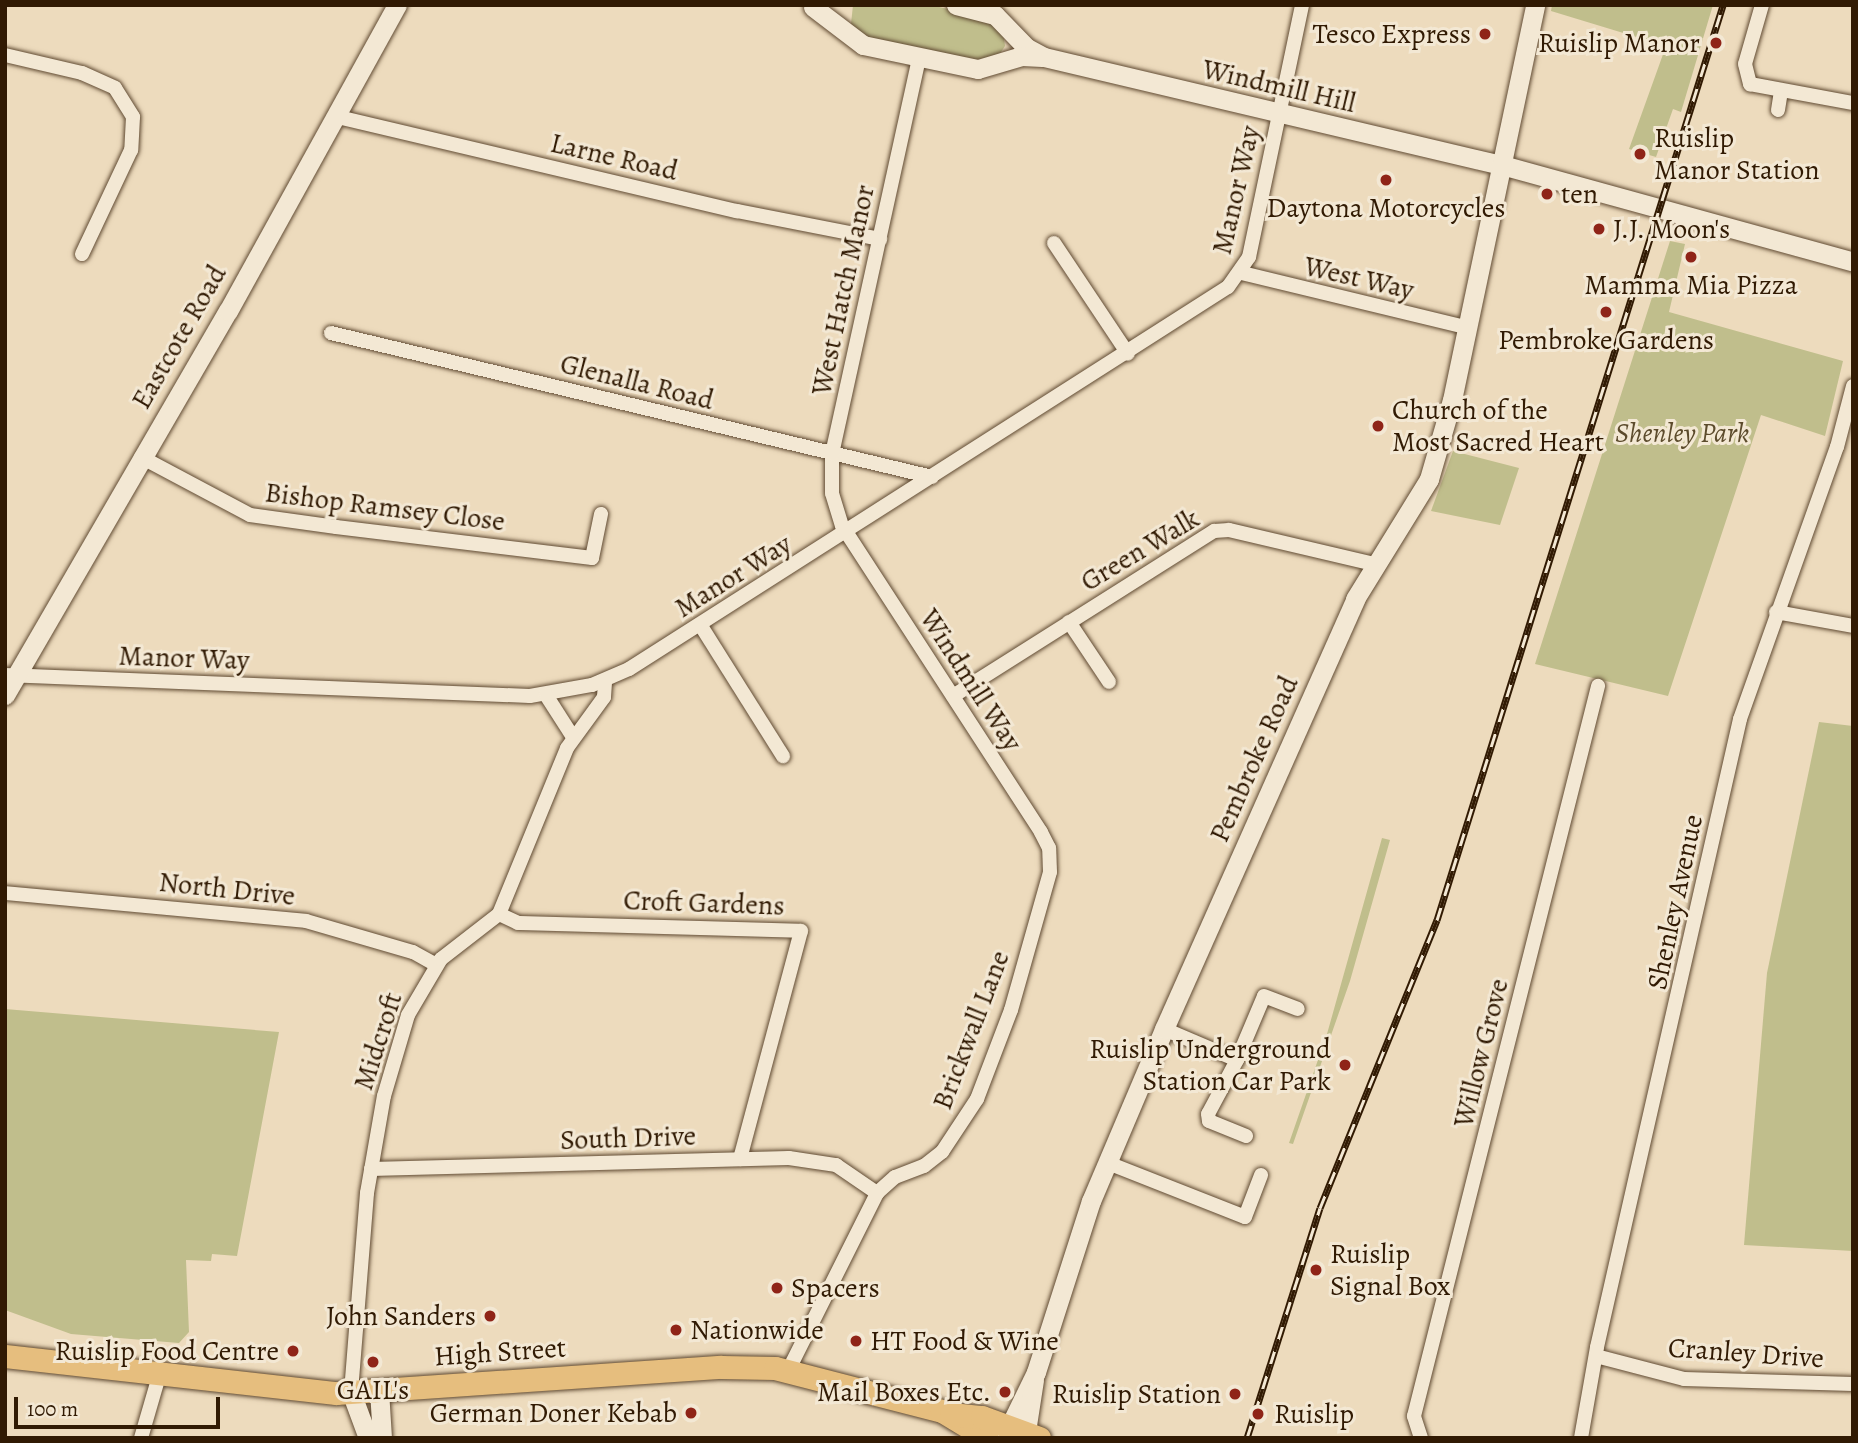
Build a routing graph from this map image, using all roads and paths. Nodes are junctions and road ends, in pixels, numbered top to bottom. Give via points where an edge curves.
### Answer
1 (397, 5) edge
2 (838, 5) edge
3 (956, 5) edge
4 (1302, 5) edge
5 (1762, 5) edge
6 (808, 6) edge
7 (1532, 6) edge
8 (5, 55) edge
9 (919, 57) junction
10 (1044, 57) junction
11 (1781, 91) junction
12 (1853, 103) edge
13 (1778, 110) dead end
14 (1279, 116) junction
15 (338, 117) junction
16 (1502, 165) junction
17 (880, 239) junction
18 (1054, 243) dead end
19 (82, 254) dead end
20 (1853, 262) edge
21 (1242, 273) junction
22 (1466, 327) junction
23 (331, 334) dead end
24 (1128, 354) junction
25 (1853, 386) edge
26 (1837, 447) junction
27 (1853, 449) edge
28 (832, 454) junction
29 (141, 457) junction
30 (933, 477) junction
31 (601, 513) dead end
32 (847, 533) junction
33 (1374, 564) junction
34 (1776, 612) junction
35 (1069, 622) junction
36 (701, 626) junction
37 (1853, 626) edge
38 (11, 675) edge
39 (604, 681) junction
40 (1109, 682) dead end
41 (1598, 686) dead end
42 (5, 695) edge
43 (547, 695) junction
44 (953, 696) junction
45 (573, 737) junction
46 (783, 757) dead end
47 (1050, 856) joint
48 (5, 892) edge
49 (499, 914) junction
50 (436, 965) junction
51 (1298, 1009) dead end
52 (1164, 1029) junction
53 (1237, 1060) junction
54 (1246, 1136) dead end
55 (740, 1159) junction
56 (1108, 1163) junction
57 (371, 1169) junction
58 (1261, 1175) dead end
59 (877, 1193) junction
60 (5, 1356) edge
61 (1596, 1356) junction
62 (788, 1371) junction
63 (159, 1376) junction
64 (1853, 1384) edge
65 (379, 1390) junction
66 (351, 1392) junction
67 (1015, 1431) edge
68 (1418, 1435) edge
69 (141, 1438) edge
70 (368, 1438) edge
71 (382, 1438) edge
72 (1581, 1438) edge

1 - 15 street, Eastcote Road
2 - 6 street, Windmill Hill
3 - 10 street, Windmill Hill via 995,15 1027,48
4 - 14 street, Manor Way
5 - 11 street via 1744,71 1750,84
6 - 9 street, Windmill Hill via 863,45
7 - 16 street, Pembroke Road
8 - 19 street via 82,72 115,88 133,117 131,150
9 - 10 street, Windmill Hill via 978,69 1022,56
9 - 17 street, West Hatch Manor
10 - 14 street, Windmill Hill
11 - 12 street
11 - 13 street
14 - 16 street, Windmill Hill
14 - 21 street, Manor Way
15 - 17 street, Larne Road via 737,211
15 - 29 street, Eastcote Road
16 - 20 street, Windmill Hill
16 - 22 street, Pembroke Road
17 - 28 street, West Hatch Manor
18 - 24 street
21 - 22 street, West Way
21 - 24 street, Manor Way
22 - 33 street, Pembroke Road via 1441,448 1429,479 1414,512
23 - 28 street, Glenalla Road
24 - 30 street, Manor Way
25 - 26 street, Shenley Avenue
26 - 27 street
26 - 34 street, Shenley Avenue
28 - 30 street, Glenalla Road
28 - 32 street, West Hatch Manor via 832,493
29 - 31 street, Bishop Ramsey Close via 250,515 336,527 592,558
29 - 38 street, Eastcote Road
30 - 32 street, Manor Way
32 - 36 street, Manor Way
32 - 44 street, Windmill Way
33 - 35 street, Green Walk via 1219,529
33 - 52 street, Pembroke Road
34 - 37 street
34 - 61 street, Shenley Avenue via 1740,719
35 - 40 street
35 - 44 street, Green Walk
36 - 39 street, Manor Way
36 - 46 street
38 - 42 street, Eastcote Road
38 - 43 street, Manor Way
39 - 43 street, Manor Way
39 - 45 street, Midcroft via 604,697
41 - 68 street, Willow Grove via 1414,1416
43 - 45 street
44 - 47 street, Windmill Way via 1041,832
45 - 49 street, Midcroft
47 - 59 street, Brickwall Lane via 1048,882 1015,997 977,1099 942,1152 924,1166 895,1177
48 - 50 street, North Drive via 306,921 413,952
49 - 50 street, Midcroft
49 - 55 street, Croft Gardens via 518,923 800,931
50 - 57 street, Midcroft via 416,997 397,1049
51 - 53 street via 1264,996
52 - 53 street
52 - 56 street, Pembroke Road
53 - 54 street via 1208,1114 1209,1121
55 - 57 street, South Drive
55 - 59 street, South Drive via 827,1161
56 - 58 street via 1245,1217
56 - 67 street, Pembroke Road via 1070,1256
57 - 66 street, Midcroft
59 - 62 street, Brickwall Lane
60 - 63 main road, High Street
61 - 64 street, Cranley Drive via 1684,1379
61 - 72 street, Shenley Avenue
62 - 65 main road, High Street via 721,1367
62 - 67 main road, High Street
63 - 66 main road, High Street via 307,1393
63 - 69 street
65 - 66 main road, High Street
65 - 71 street
66 - 70 street

